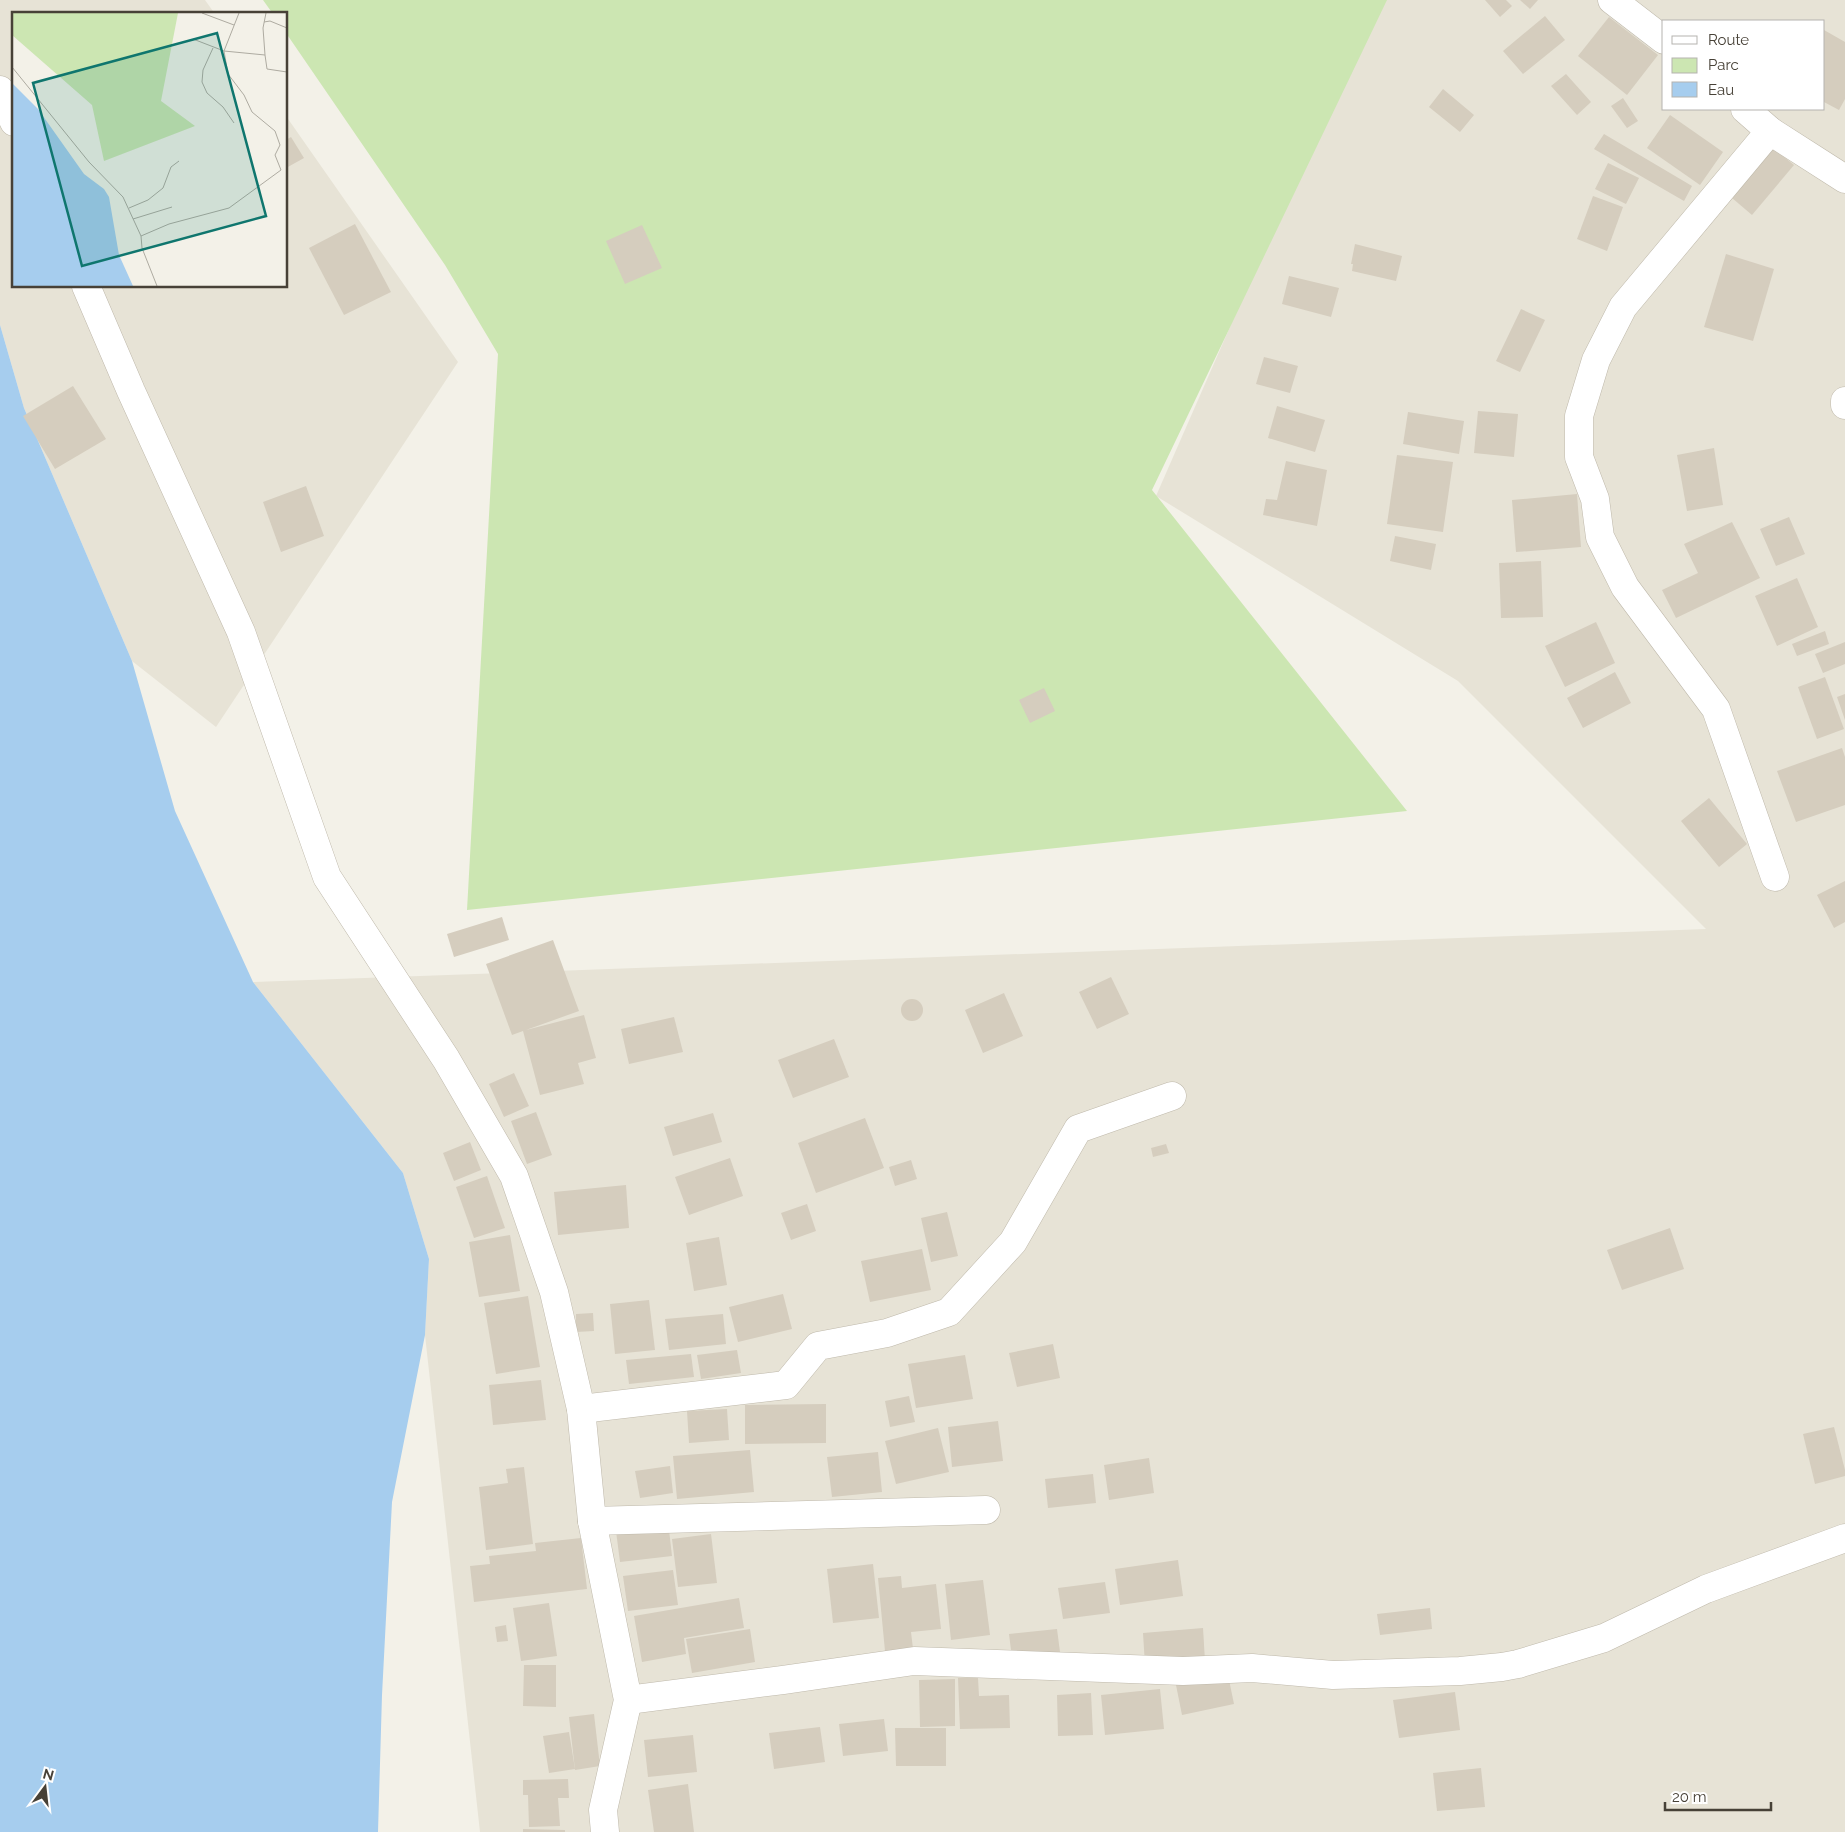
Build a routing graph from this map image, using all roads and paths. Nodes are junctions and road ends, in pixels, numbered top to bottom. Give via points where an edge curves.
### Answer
1 (1612, 0) edge
2 (1662, 38) edge
3 (0, 90) edge
4 (1746, 110) edge
5 (12, 117) edge
6 (1770, 131) junction
7 (1845, 178) edge
8 (87, 288) edge
9 (1845, 401) edge
10 (1845, 405) edge
11 (1775, 877) dead end
12 (1172, 1096) dead end
13 (582, 1409) junction
14 (986, 1510) dead end
15 (592, 1521) junction
16 (1845, 1538) edge
17 (628, 1700) junction
18 (606, 1832) edge

1 - 2 street
3 - 5 street
4 - 6 street
6 - 7 street
6 - 11 street via 1623,307 1596,360 1579,424 1580,458 1594,493 1600,537 1625,587 1716,709
8 - 13 street via 241,632 327,877 446,1059 514,1176 554,1292
9 - 10 street
12 - 13 street via 1078,1129 1013,1242 949,1312 887,1333 818,1346 786,1385
13 - 15 street
14 - 15 street
15 - 17 street
16 - 17 street via 1706,1589 1604,1638 1502,1667 1333,1675 1252,1668 1183,1671 914,1661
17 - 18 street via 603,1810

